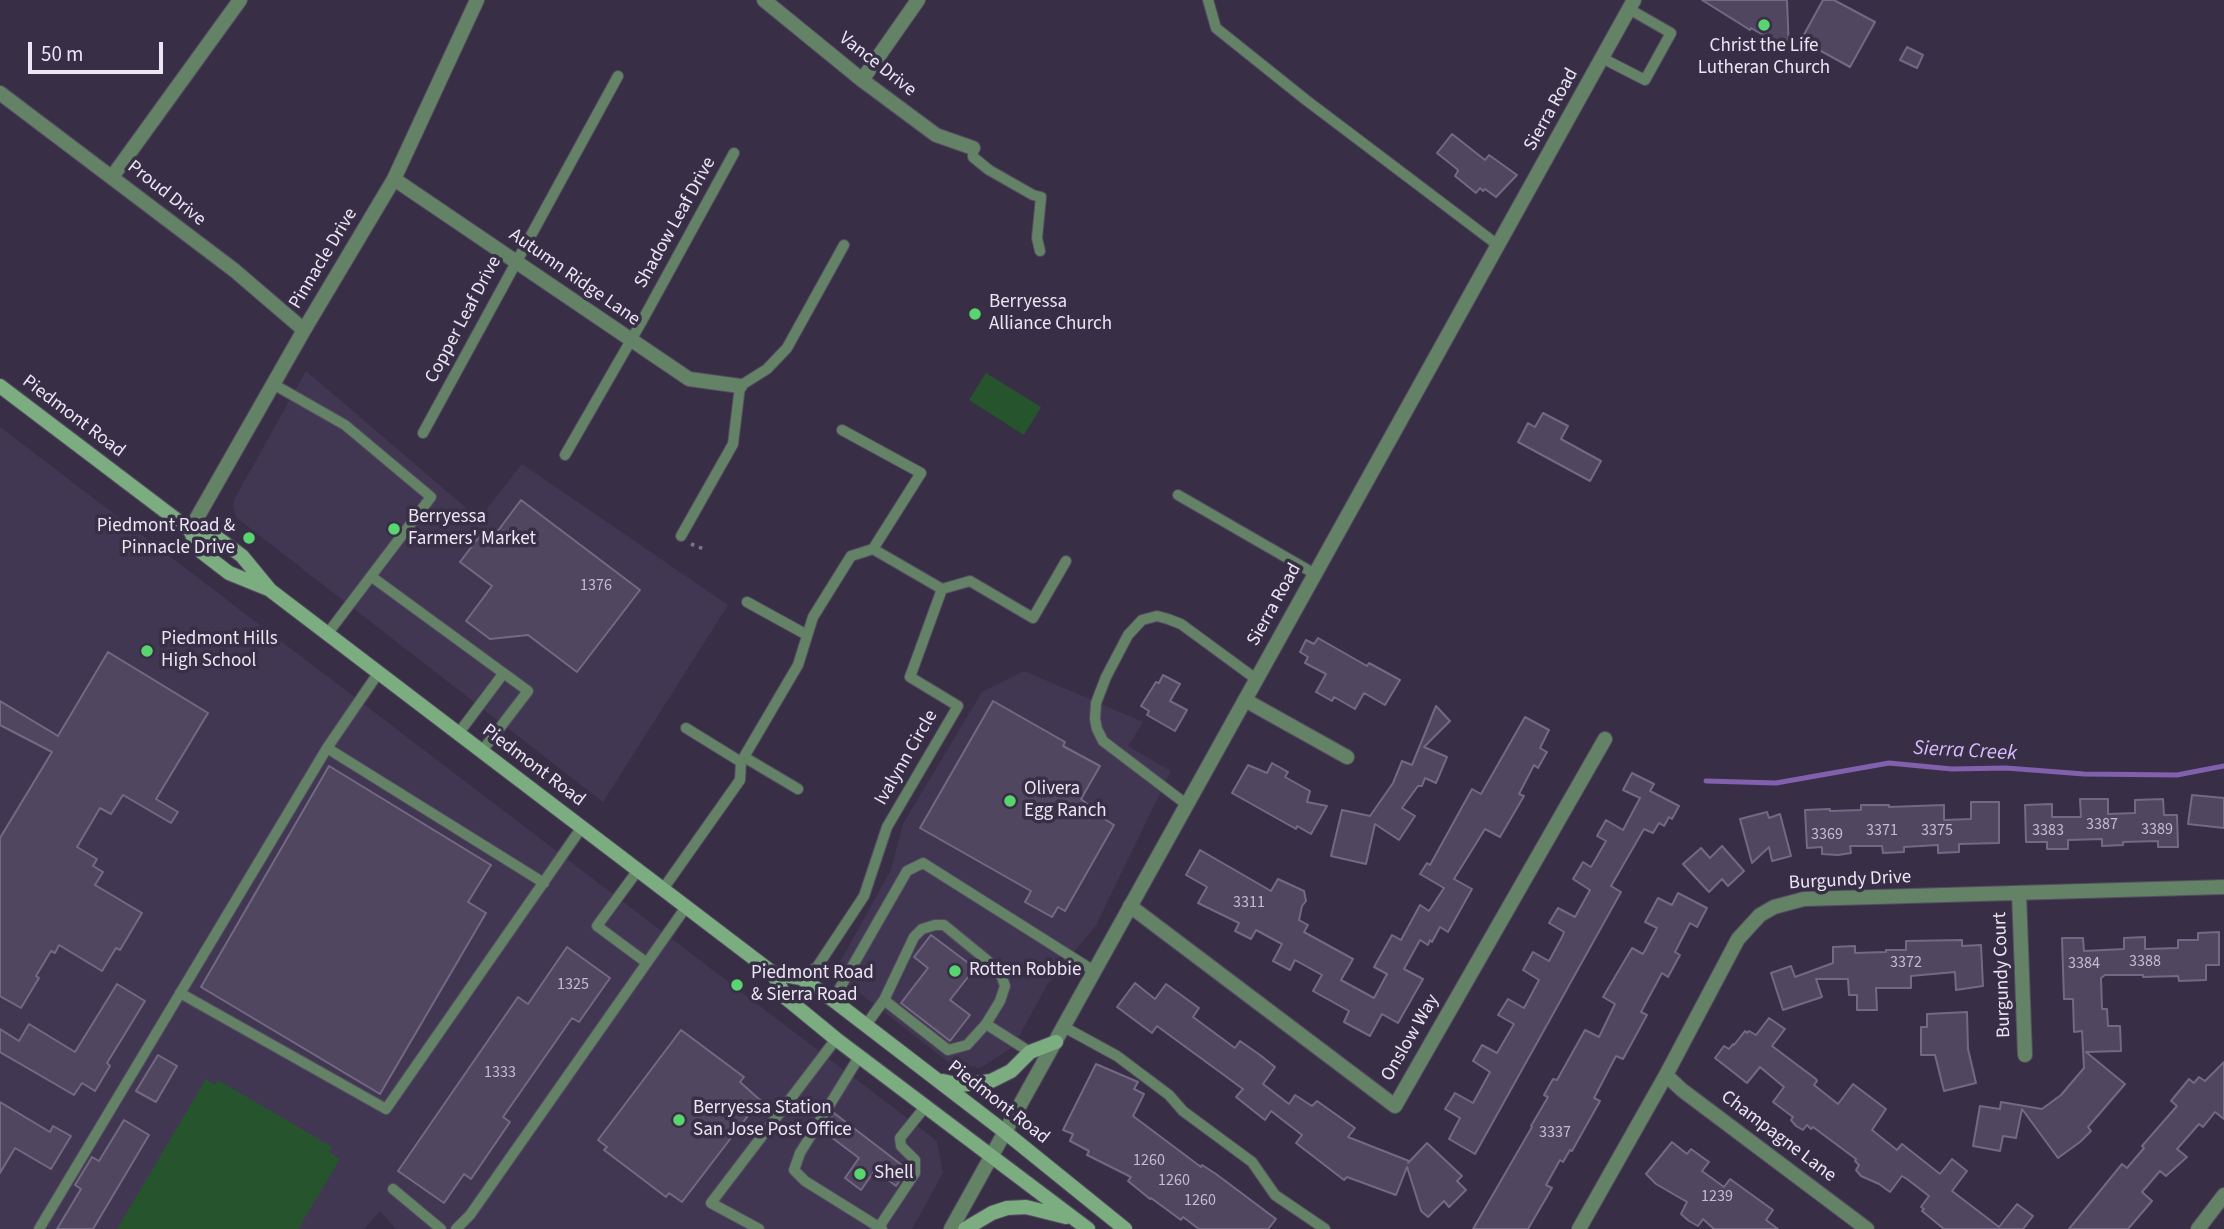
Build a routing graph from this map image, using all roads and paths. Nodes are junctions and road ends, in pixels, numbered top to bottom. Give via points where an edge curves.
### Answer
1 (240, 0) edge
2 (477, 0) edge
3 (764, 0) edge
4 (918, 0) edge
5 (1208, 0) edge
6 (1631, 4) edge
7 (1602, 58) junction
8 (618, 76) dead end
9 (862, 80) junction
10 (0, 93) edge
11 (974, 148) joint
12 (734, 153) dead end
13 (112, 177) junction
14 (394, 179) junction
15 (844, 244) dead end
16 (1499, 246) junction
17 (1040, 251) dead end
18 (516, 261) junction
19 (304, 330) junction
20 (631, 341) junction
21 (273, 384) junction
22 (0, 386) edge
23 (740, 386) junction
24 (842, 430) dead end
25 (423, 433) dead end
26 (565, 455) dead end
27 (1178, 495) dead end
28 (190, 530) junction
29 (681, 536) dead end
30 (691, 544) dead end
31 (704, 550) dead end
32 (873, 550) junction
33 (1066, 561) dead end
34 (1315, 575) junction
35 (372, 577) junction
36 (942, 589) junction
37 (270, 590) junction
38 (747, 602) dead end
39 (328, 633) junction
40 (807, 635) junction
41 (379, 673) junction
42 (503, 674) junction
43 (1256, 679) junction
44 (1245, 700) junction
45 (686, 728) dead end
46 (458, 734) junction
47 (1605, 739) dead end
48 (327, 748) junction
49 (482, 751) junction
50 (1347, 757) dead end
51 (743, 759) junction
52 (798, 789) dead end
53 (1186, 804) junction
54 (582, 827) junction
55 (638, 870) junction
56 (544, 883) junction
57 (2224, 887) edge
58 (663, 889) junction
59 (2019, 893) junction
60 (1130, 906) junction
61 (686, 907) junction
62 (648, 963) junction
63 (1094, 971) junction
64 (773, 973) junction
65 (801, 978) junction
66 (180, 993) junction
67 (832, 1000) junction
68 (884, 1000) junction
69 (986, 1024) junction
70 (866, 1026) junction
71 (1064, 1027) junction
72 (836, 1040) junction
73 (1056, 1042) junction
74 (1030, 1052) junction
75 (2025, 1055) dead end
76 (859, 1057) junction
77 (1666, 1075) junction
78 (935, 1079) junction
79 (925, 1107) junction
80 (1005, 1132) junction
81 (990, 1157) junction
82 (393, 1189) dead end
83 (2224, 1195) edge
84 (1082, 1225) edge
85 (881, 1228) edge
86 (40, 1229) edge
87 (441, 1229) edge
88 (456, 1229) edge
89 (759, 1229) edge
90 (951, 1229) edge
91 (965, 1229) edge
92 (1125, 1229) edge
93 (1325, 1229) edge
94 (1579, 1229) edge
95 (1867, 1229) edge
96 (2198, 1229) edge

1 - 13 street
2 - 14 street, Pinnacle Drive
3 - 9 street, Vance Drive
4 - 9 street
5 - 16 lane via 1216,29
6 - 7 street, Sierra Road
6 - 7 lane via 1671,33 1645,80
7 - 16 street, Sierra Road
8 - 18 lane, Copper Leaf Drive
9 - 11 street, Vance Drive via 936,135
10 - 13 street, Proud Drive
11 - 17 lane via 973,157 989,170 1041,197
12 - 20 lane, Shadow Leaf Drive
13 - 19 street, Proud Drive
14 - 18 street, Autumn Ridge Lane
14 - 19 street, Pinnacle Drive
15 - 23 lane via 787,348 767,369
16 - 34 street, Sierra Road
18 - 20 street, Autumn Ridge Lane
18 - 25 lane, Copper Leaf Drive
19 - 21 street, Pinnacle Drive
20 - 23 street, Autumn Ridge Lane via 689,379
20 - 26 lane, Shadow Leaf Drive
21 - 28 street, Pinnacle Drive
21 - 35 lane via 345,425 431,497
22 - 28 main road, Piedmont Road
23 - 29 lane via 733,444
24 - 32 lane via 921,473
27 - 34 lane
28 - 37 main road, Piedmont Road via 211,533 242,556
28 - 37 main road, Piedmont Road via 198,550 229,573
30 - 31 path
32 - 36 lane
32 - 40 lane via 851,556 813,617
33 - 36 lane via 1033,618 970,581
34 - 43 street, Sierra Road
35 - 39 lane
35 - 42 lane
36 - 65 lane, Ivalynn Circle via 911,677 958,706 887,827 864,896 817,967
37 - 39 main road, Piedmont Road
38 - 40 lane
39 - 41 main road, Piedmont Road
40 - 51 lane via 798,665
41 - 46 main road, Piedmont Road
41 - 48 lane
42 - 46 lane
42 - 49 lane via 528,691
43 - 44 street, Sierra Road
43 - 53 lane via 1168,619 1142,620 1128,635 1096,703 1097,729 1103,741
44 - 50 street
44 - 53 street, Sierra Road
45 - 51 lane
46 - 49 main road, Piedmont Road
47 - 60 street, Onslow Way via 1395,1106
48 - 56 lane
48 - 66 lane
49 - 54 main road, Piedmont Road
51 - 52 lane
51 - 58 lane via 740,780
53 - 60 street, Sierra Road
54 - 55 main road, Piedmont Road
54 - 56 lane
55 - 58 main road, Piedmont Road
55 - 62 lane via 597,926
56 - 66 lane via 386,1109
57 - 59 street, Burgundy Drive
58 - 61 main road, Piedmont Road
59 - 75 street, Burgundy Court
59 - 77 street, Burgundy Drive via 1804,899 1773,907 1738,939
60 - 63 street, Sierra Road
61 - 62 lane
61 - 64 main road, Piedmont Road
62 - 88 lane
63 - 67 lane via 923,863 908,871
63 - 71 street, Sierra Road
64 - 65 main road, Piedmont Road
64 - 72 main road, Piedmont Road via 786,998
65 - 67 main road, Piedmont Road
66 - 86 lane
67 - 70 main road, Piedmont Road
68 - 69 lane via 948,1050 967,1045
68 - 69 lane via 914,937 922,929 944,925 1002,977 1005,986 1000,1001
68 - 70 lane
69 - 74 lane
70 - 78 main road, Piedmont Road
71 - 73 street, Sierra Road
71 - 93 lane via 1117,1056 1168,1094 1183,1111 1252,1162 1275,1195
72 - 76 main road, Piedmont Road
72 - 89 lane via 711,1203
73 - 74 main road
73 - 80 street, Sierra Road
74 - 78 main road via 991,1081 960,1085
76 - 79 main road, Piedmont Road
76 - 85 lane via 794,1170
77 - 94 street, Burgundy Drive
77 - 95 street, Champagne Lane
78 - 80 main road, Piedmont Road
79 - 81 main road, Piedmont Road
79 - 85 lane via 900,1138 901,1146 915,1160 915,1173
80 - 81 street, Sierra Road
80 - 92 main road, Piedmont Road
81 - 84 main road, Piedmont Road
81 - 90 street, Sierra Road
82 - 87 lane
83 - 96 street
84 - 91 main road via 1050,1211 1026,1208 992,1213

